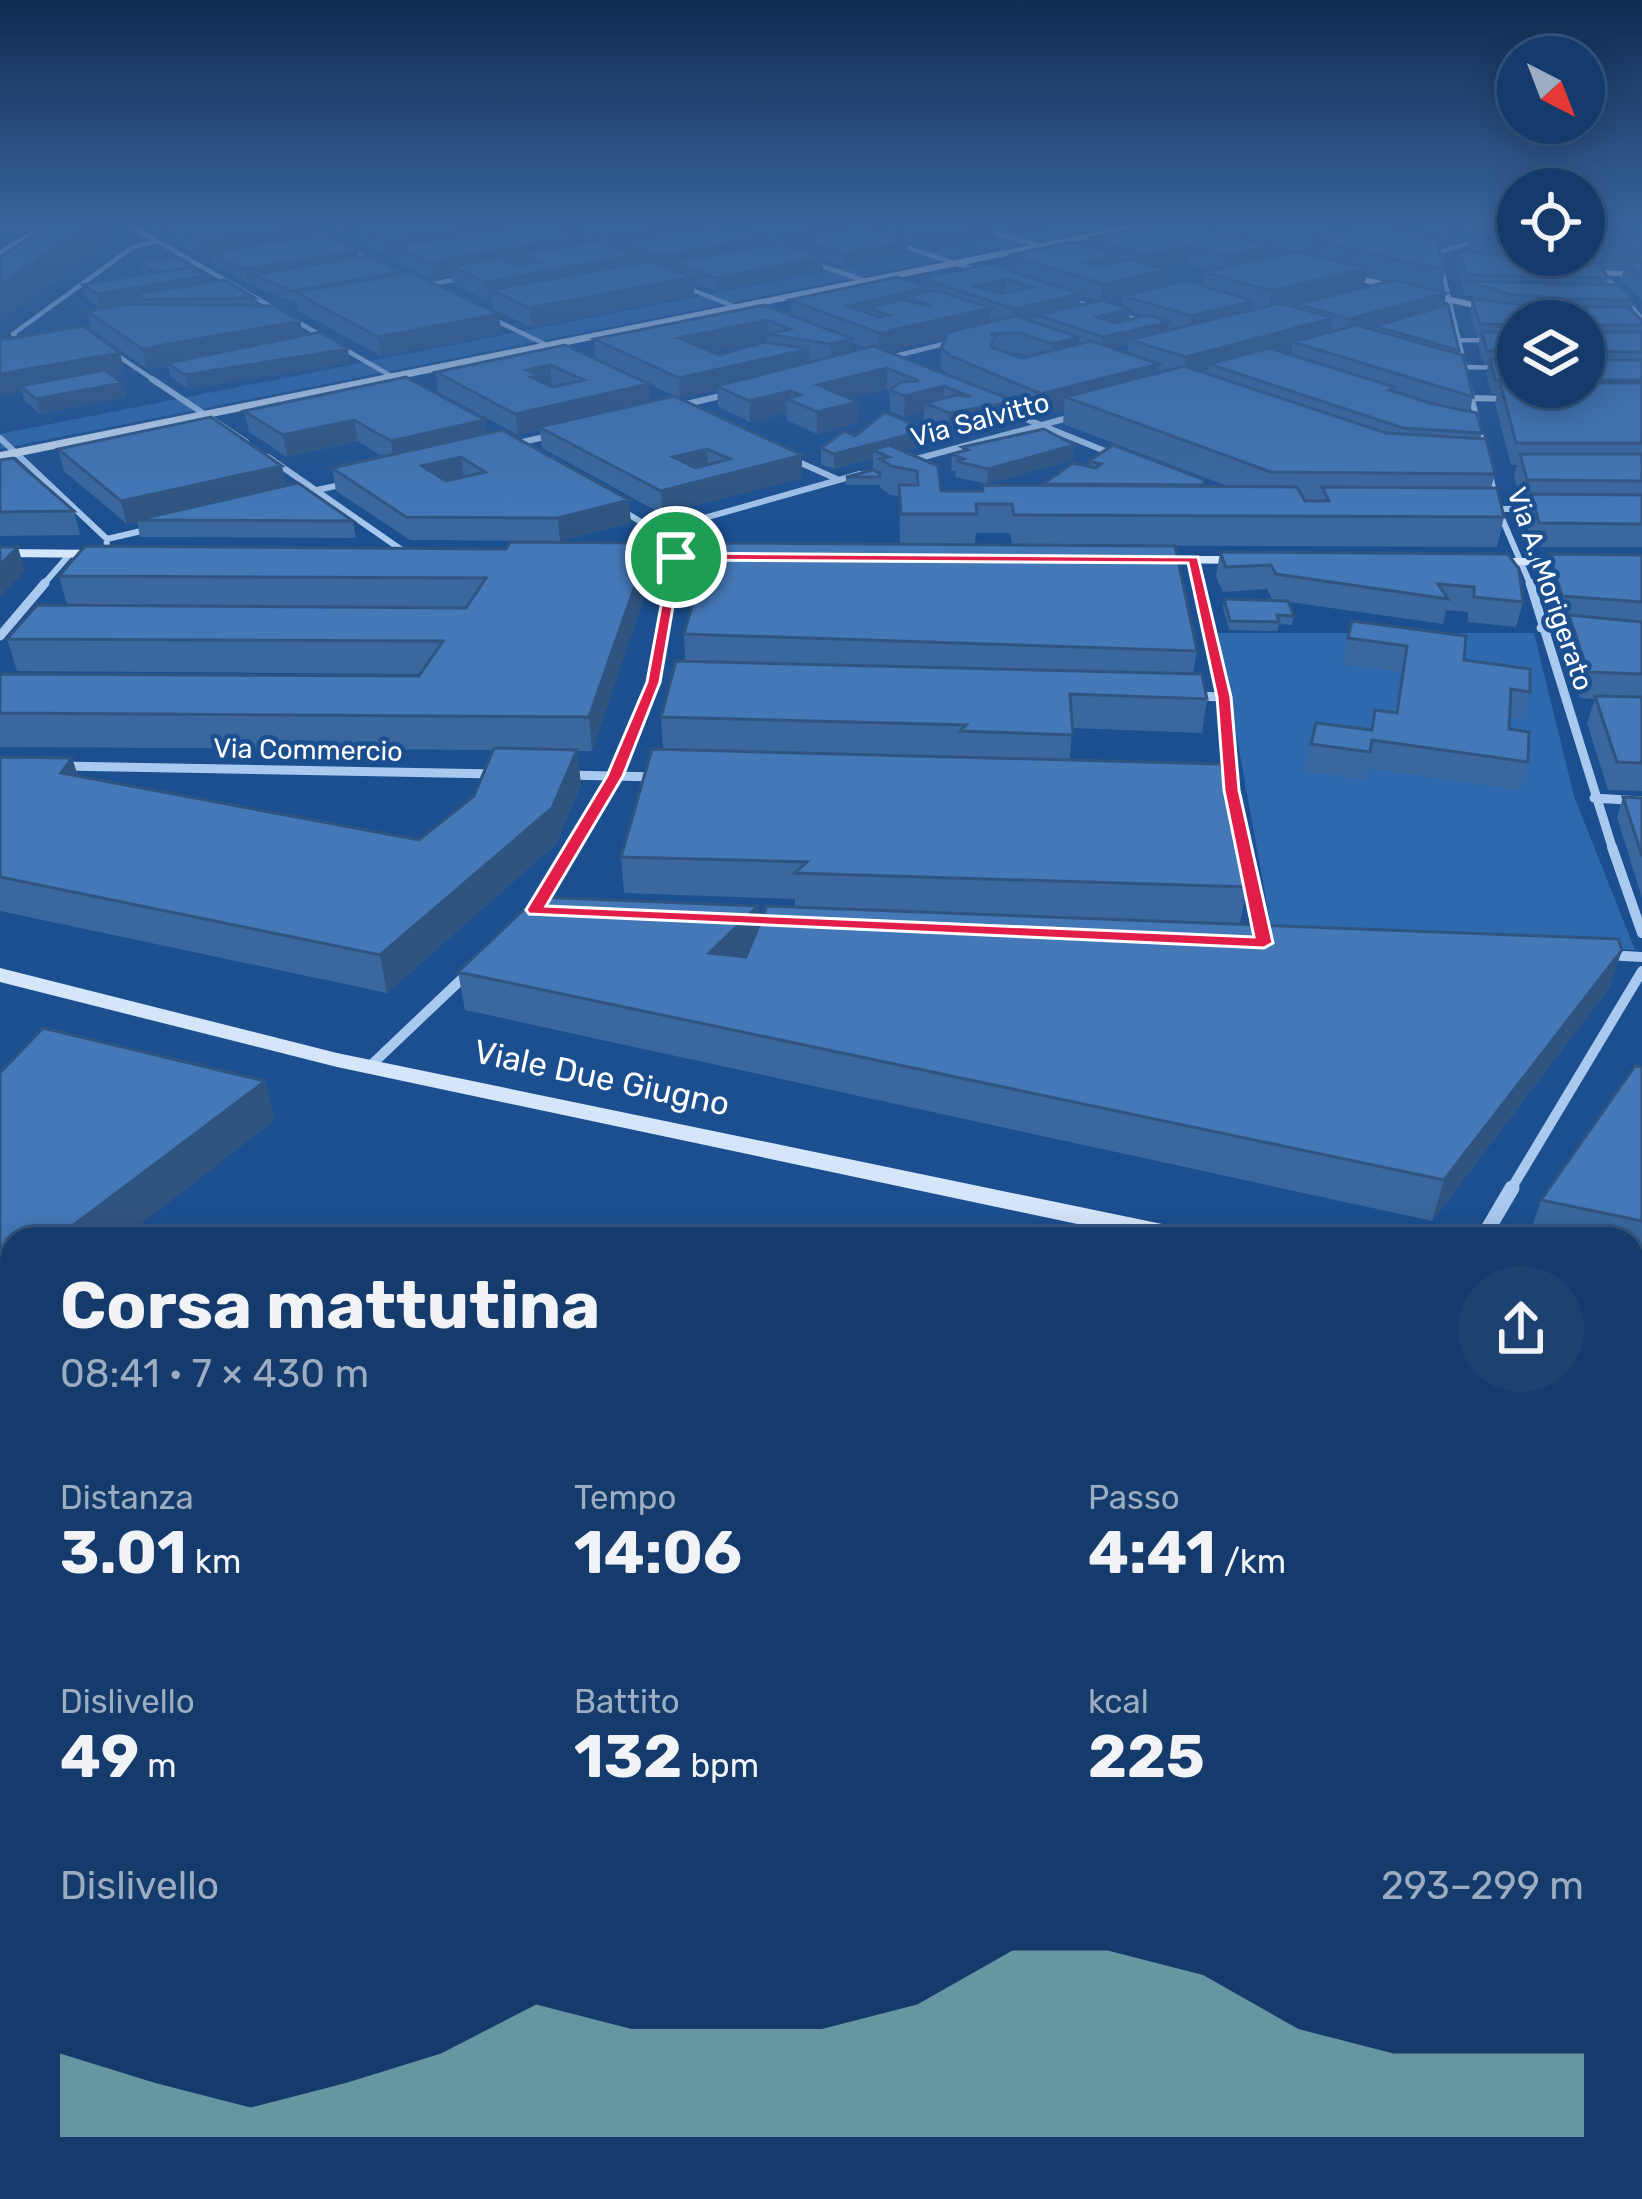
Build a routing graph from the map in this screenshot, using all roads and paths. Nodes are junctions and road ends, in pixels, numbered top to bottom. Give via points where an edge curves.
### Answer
1 (26, 325) edge
2 (302, 325) edge
3 (505, 325) edge
4 (654, 325) edge
5 (1153, 325) edge
6 (1455, 325) edge
7 (90, 338) edge
8 (963, 339) edge
9 (1173, 340) edge
10 (1458, 340) junction
11 (1497, 341) edge
12 (549, 346) junction
13 (13, 352) edge
14 (570, 356) edge
15 (1442, 362) edge
16 (1465, 368) junction
17 (1497, 368) edge
18 (895, 369) edge
19 (394, 377) junction
20 (413, 388) edge
21 (742, 392) edge
22 (1472, 398) junction
23 (1497, 399) edge
24 (1000, 409) edge
25 (1082, 414) edge
26 (207, 415) junction
27 (696, 416) edge
28 (1458, 422) edge
29 (1042, 425) junction
30 (1479, 429) junction
31 (572, 431) edge
32 (490, 434) edge
33 (0, 438) edge
34 (509, 446) junction
35 (488, 450) edge
36 (16, 453) junction
37 (778, 453) edge
38 (0, 456) edge
39 (528, 456) edge
40 (1123, 458) edge
41 (1464, 460) edge
42 (1486, 461) junction
43 (889, 466) edge
44 (873, 471) edge
45 (359, 480) edge
46 (840, 480) junction
47 (316, 490) junction
48 (293, 496) edge
49 (602, 499) edge
50 (1475, 509) edge
51 (1498, 509) junction
52 (1560, 510) edge
53 (154, 528) edge
54 (658, 531) junction
55 (106, 546) junction
56 (0, 554) edge
57 (70, 554) junction
58 (129, 554) edge
59 (387, 555) edge
60 (410, 555) junction
61 (432, 555) edge
62 (609, 556) edge
63 (676, 557) junction
64 (699, 557) junction
65 (746, 557) edge
66 (1123, 559) edge
67 (1193, 559) junction
68 (1264, 560) edge
69 (1476, 561) edge
70 (1523, 561) junction
71 (1642, 562) edge
72 (1541, 628) junction
73 (1602, 633) edge
74 (0, 636) edge
75 (653, 682) junction
76 (677, 683) edge
77 (1176, 696) edge
78 (1224, 697) junction
79 (1568, 710) junction
80 (1586, 710) edge
81 (47, 766) edge
82 (520, 775) edge
83 (544, 775) edge
84 (615, 776) junction
85 (662, 777) edge
86 (1208, 790) edge
87 (1232, 790) junction
88 (1594, 798) junction
89 (1642, 801) edge
90 (535, 910) junction
91 (558, 911) edge
92 (518, 926) edge
93 (1642, 933) edge
94 (1240, 942) edge
95 (1264, 943) junction
96 (1288, 944) edge
97 (1595, 955) edge
98 (485, 957) edge
99 (1642, 957) edge
100 (1642, 971) edge
101 (0, 975) edge
102 (369, 1066) junction
103 (1134, 1227) edge
104 (1489, 1227) edge

1 - 13 street via 13,334 26,349
2 - 19 street
3 - 12 street
4 - 12 street
5 - 9 street via 1192,336
6 - 10 street, Via A. Morigerato
7 - 26 street
8 - 18 street via 874,361
10 - 11 street
10 - 16 street, Via A. Morigerato
12 - 14 street
12 - 19 street
15 - 16 street
16 - 17 street
16 - 22 street, Via A. Morigerato
19 - 20 street
19 - 26 street
21 - 27 street via 676,407
22 - 23 street
22 - 30 street, Via A. Morigerato
24 - 29 street
25 - 29 street, Via Salvitto
26 - 36 street
26 - 47 street
28 - 30 street
29 - 40 street
29 - 43 street, Via Salvitto
30 - 42 street, Via A. Morigerato
31 - 34 street
32 - 34 street
33 - 36 street
34 - 35 street
34 - 39 street
36 - 38 street
36 - 55 street
37 - 46 street
41 - 42 street
42 - 51 street, Via A. Morigerato
44 - 46 street, Via Salvitto
45 - 47 street
46 - 54 street, Via Salvitto
47 - 48 street
47 - 60 street
49 - 54 street
50 - 51 street
51 - 52 street
51 - 70 street, Via A. Morigerato
53 - 55 street
54 - 64 street
55 - 57 street
55 - 58 street
56 - 57 street
57 - 74 street
59 - 60 street
60 - 61 street
62 - 63 street
63 - 64 street
63 - 75 street
64 - 65 street
66 - 67 street
67 - 68 street
67 - 78 street
69 - 70 street
70 - 71 street
70 - 72 street, Via A. Morigerato
72 - 73 street
72 - 79 street, Via A. Morigerato
75 - 76 street
75 - 84 street
77 - 78 street
78 - 87 street
79 - 80 street
79 - 88 street, Via A. Morigerato
81 - 82 street, Via Commercio
83 - 84 street
84 - 85 street
84 - 90 street
86 - 87 street
87 - 95 street
88 - 89 street
88 - 93 street, Via A. Morigerato
90 - 91 street
90 - 92 street
94 - 95 street
95 - 96 street
97 - 99 street
98 - 102 street
100 - 104 street
101 - 102 street, Viale Due Giugno
102 - 103 street, Viale Due Giugno

